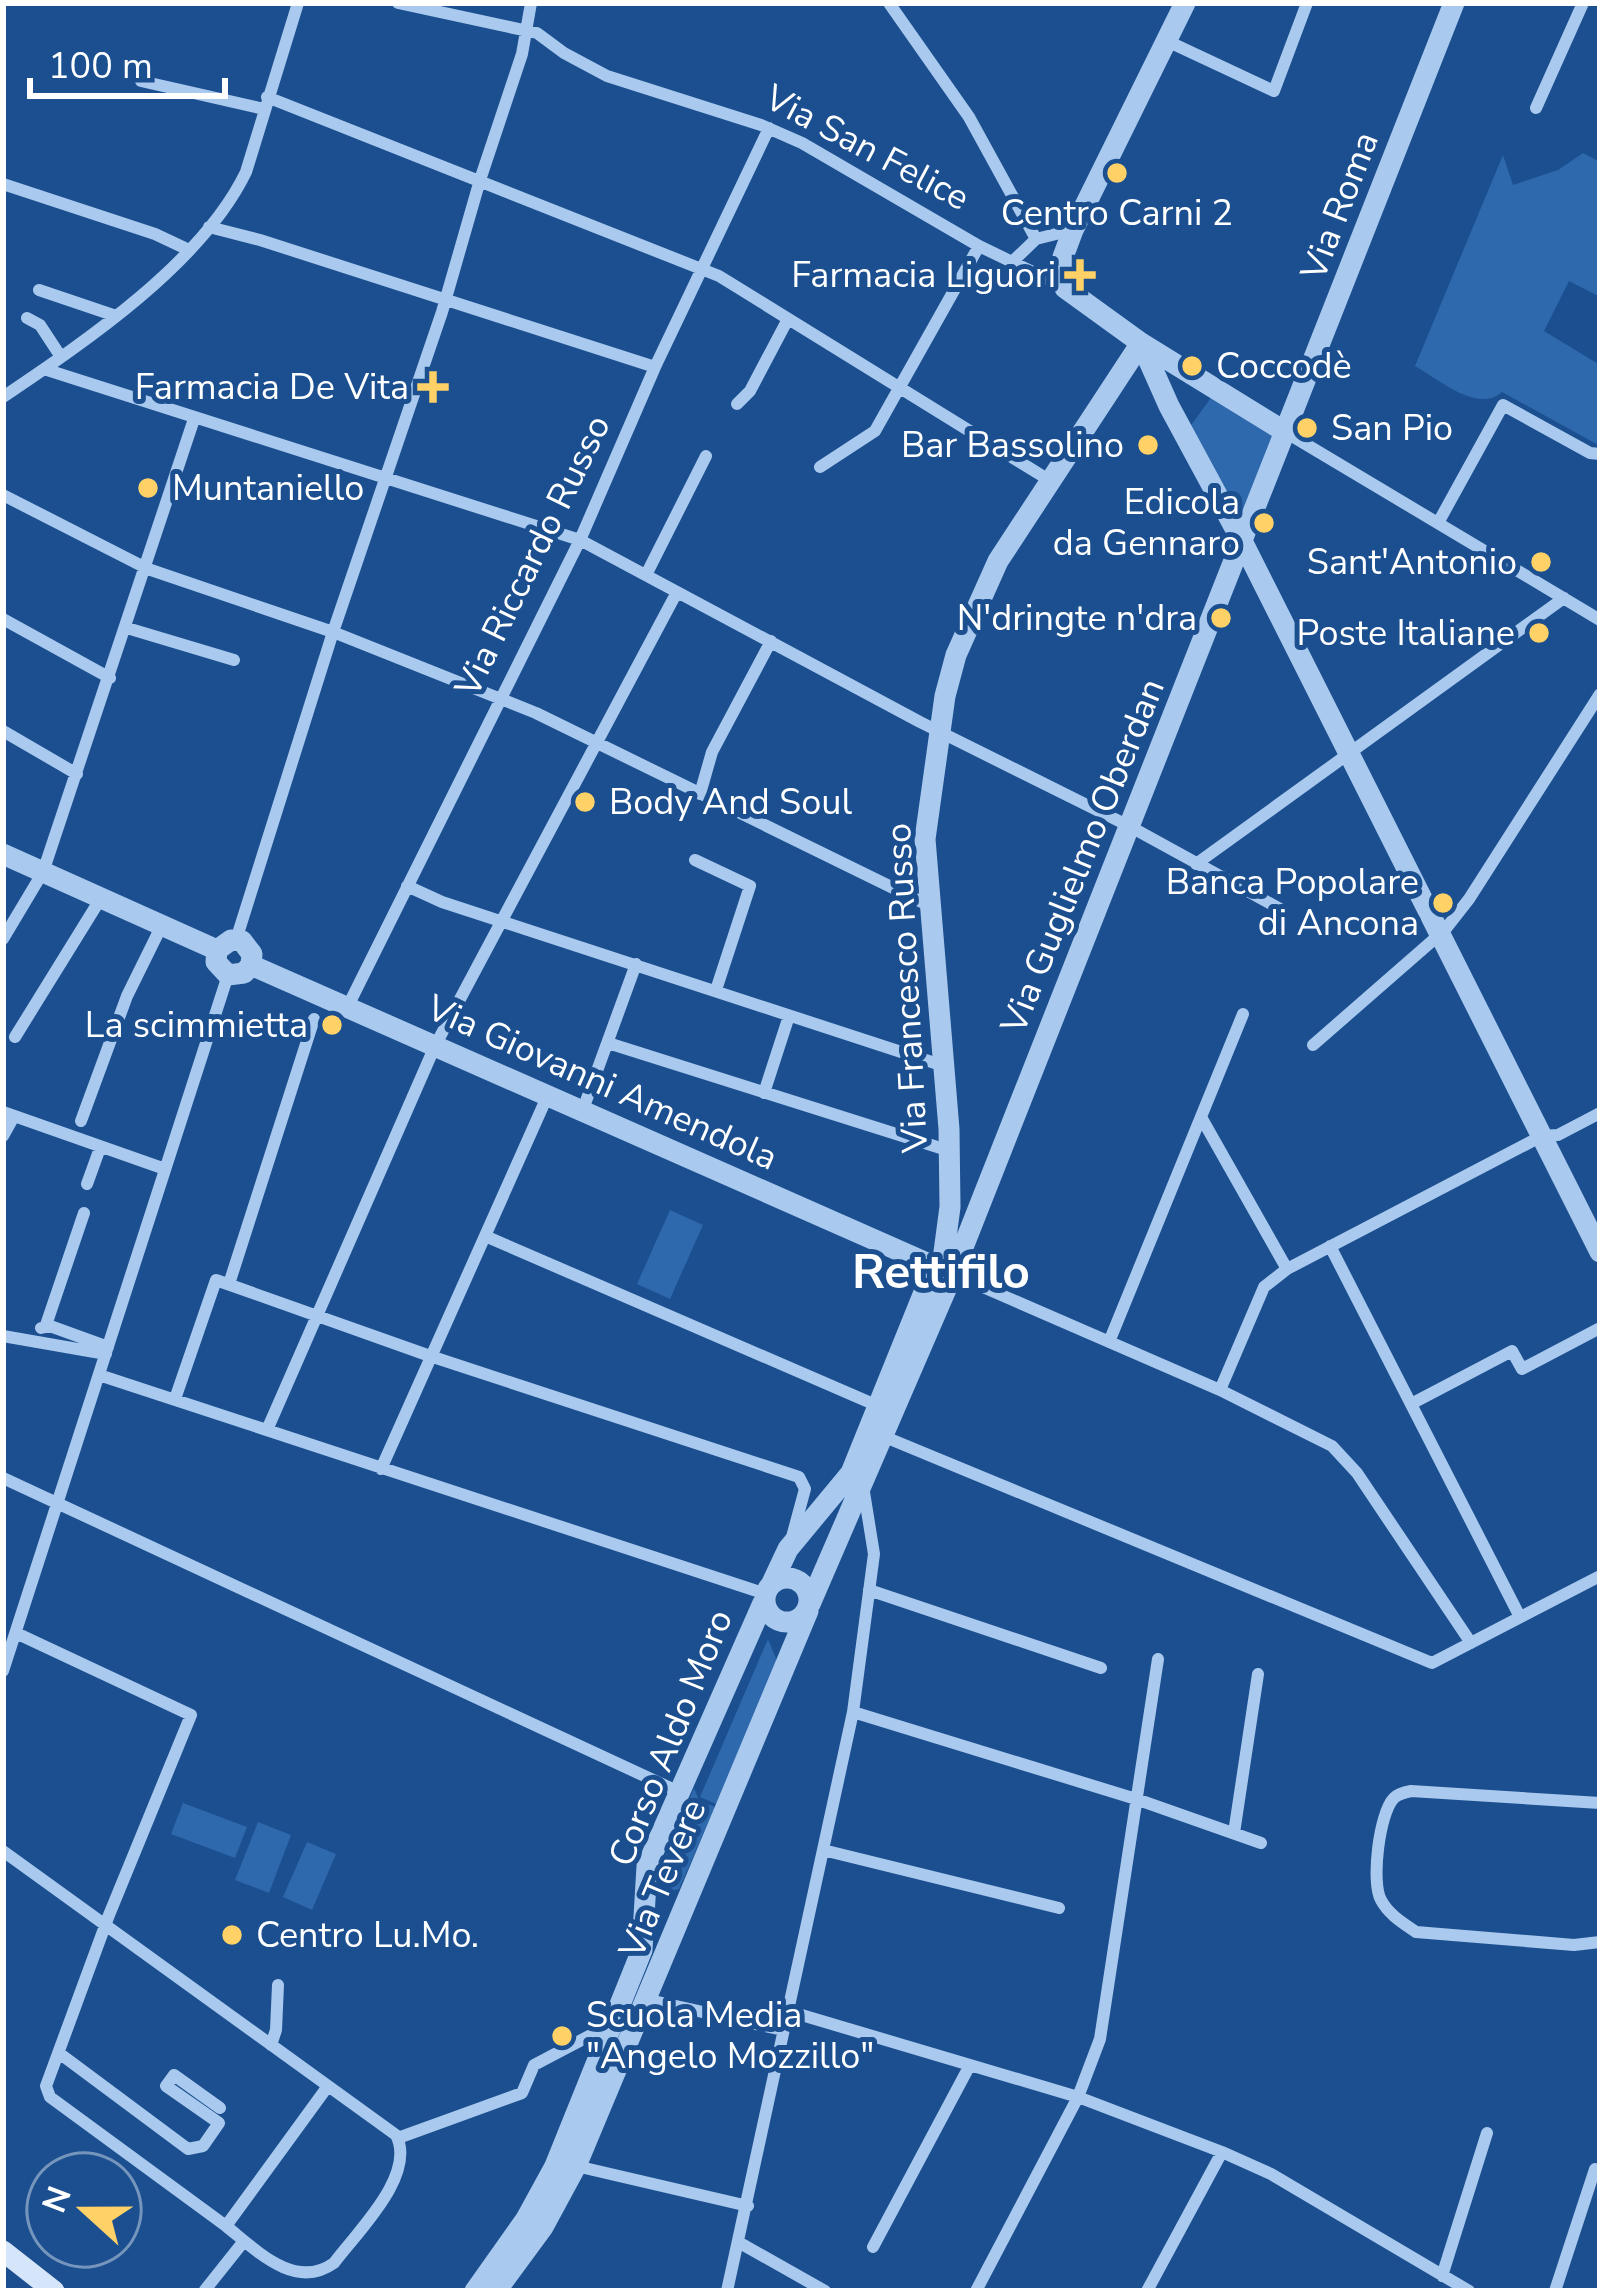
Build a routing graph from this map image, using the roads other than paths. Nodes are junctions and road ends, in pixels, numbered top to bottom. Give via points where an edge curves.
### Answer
1 (298, 3) edge
2 (398, 3) edge
3 (531, 3) edge
4 (889, 3) edge
5 (1185, 3) edge
6 (1307, 3) edge
7 (1454, 3) edge
8 (1583, 3) edge
9 (524, 30) junction
10 (1167, 41) junction
11 (141, 81) dead end
12 (266, 103) junction
13 (1536, 108) dead end
14 (769, 128) junction
15 (480, 180) junction
16 (3, 184) edge
17 (209, 227) junction
18 (1073, 230) junction
19 (1036, 238) junction
20 (979, 247) junction
21 (189, 250) junction
22 (1011, 262) junction
23 (704, 269) junction
24 (1065, 288) junction
25 (39, 290) dead end
26 (442, 300) junction
27 (116, 316) junction
28 (27, 318) dead end
29 (788, 319) junction
30 (1141, 343) junction
31 (61, 357) junction
32 (655, 367) junction
33 (44, 369) junction
34 (1188, 374) junction
35 (899, 388) junction
36 (3, 397) edge
37 (737, 404) dead end
38 (1169, 406) junction
39 (194, 419) junction
40 (1287, 433) junction
41 (1600, 454) edge
42 (706, 456) dead end
43 (820, 466) dead end
44 (387, 479) junction
45 (1049, 480) junction
46 (3, 494) edge
47 (1438, 523) junction
48 (580, 540) junction
49 (1243, 543) junction
50 (144, 566) junction
51 (646, 575) junction
52 (677, 592) junction
53 (1564, 598) junction
54 (3, 619) edge
55 (1600, 620) edge
56 (127, 628) junction
57 (333, 632) junction
58 (771, 641) junction
59 (233, 660) dead end
60 (110, 678) junction
61 (499, 697) junction
62 (1598, 703) edge
63 (939, 728) junction
64 (3, 731) edge
65 (596, 743) junction
66 (1351, 755) junction
67 (77, 774) junction
68 (700, 794) junction
69 (1130, 826) junction
70 (3, 854) edge
71 (694, 860) dead end
72 (1196, 864) junction
73 (44, 872) junction
74 (406, 886) junction
75 (101, 898) junction
76 (931, 907) junction
77 (1282, 910) dead end
78 (502, 922) junction
79 (162, 926) junction
80 (1439, 935) junction
81 (3, 939) edge
82 (227, 945) junction
83 (636, 964) junction
84 (251, 965) junction
85 (228, 975) junction
86 (716, 990) junction
87 (347, 1008) junction
88 (1243, 1014) dead end
89 (789, 1016) junction
90 (314, 1019) dead end
91 (15, 1036) dead end
92 (608, 1043) junction
93 (435, 1046) junction
94 (1313, 1046) dead end
95 (944, 1066) junction
96 (764, 1093) junction
97 (548, 1097) junction
98 (582, 1112) junction
99 (1600, 1113) edge
100 (8, 1115) edge
101 (1201, 1118) junction
102 (81, 1120) dead end
103 (3, 1136) edge
104 (1542, 1136) junction
105 (100, 1148) junction
106 (950, 1151) junction
107 (165, 1169) junction
108 (87, 1184) dead end
109 (983, 1202) junction
110 (950, 1207) junction
111 (83, 1213) dead end
112 (484, 1236) junction
113 (1330, 1246) junction
114 (1600, 1252) edge
115 (1287, 1269) junction
116 (944, 1270) junction
117 (229, 1284) junction
118 (316, 1316) junction
119 (46, 1325) junction
120 (1600, 1328) edge
121 (10, 1337) edge
122 (1109, 1342) junction
123 (107, 1351) junction
124 (430, 1356) junction
125 (99, 1375) junction
126 (1220, 1390) junction
127 (175, 1399) junction
128 (1412, 1404) junction
129 (878, 1406) junction
130 (267, 1430) junction
131 (885, 1437) junction
132 (381, 1469) junction
133 (3, 1478) edge
134 (863, 1486) junction
135 (58, 1500) junction
136 (788, 1549) junction
137 (1600, 1576) edge
138 (869, 1590) junction
139 (767, 1593) junction
140 (809, 1608) junction
141 (1520, 1617) junction
142 (16, 1633) junction
143 (1471, 1642) junction
144 (1158, 1659) dead end
145 (1101, 1667) dead end
146 (3, 1671) edge
147 (1258, 1674) dead end
148 (854, 1712) junction
149 (679, 1792) junction
150 (1136, 1799) junction
151 (1600, 1803) edge
152 (1234, 1833) junction
153 (1261, 1843) dead end
154 (824, 1850) junction
155 (3, 1851) edge
156 (644, 1882) junction
157 (689, 1901) junction
158 (1059, 1908) dead end
159 (106, 1926) junction
160 (1600, 1942) edge
161 (278, 1985) dead end
162 (649, 2000) junction
163 (788, 2011) junction
164 (613, 2023) junction
165 (783, 2030) junction
166 (272, 2045) junction
167 (59, 2053) junction
168 (970, 2065) junction
169 (328, 2086) junction
170 (1078, 2097) junction
171 (220, 2108) dead end
172 (1487, 2133) dead end
173 (398, 2138) junction
174 (1222, 2152) junction
175 (576, 2166) junction
176 (1595, 2169) dead end
177 (748, 2206) junction
178 (226, 2226) junction
179 (244, 2241) junction
180 (740, 2243) junction
181 (873, 2247) dead end
182 (3, 2252) edge
183 (1442, 2276) junction
184 (206, 2290) edge
185 (54, 2291) edge
186 (475, 2291) edge
187 (496, 2291) edge
188 (728, 2291) edge
189 (825, 2291) edge
190 (976, 2291) edge
191 (1147, 2291) edge
192 (1468, 2291) edge
193 (1555, 2291) edge

1 - 12 street
2 - 9 street, Via San Felice
3 - 9 street
4 - 19 street via 969,117
5 - 10 street
6 - 10 street via 1274,91
7 - 40 street, Via Roma
8 - 13 street
9 - 14 street, Via San Felice via 607,76
9 - 15 street
10 - 18 street
11 - 12 street
12 - 15 street
12 - 17 street via 246,172
14 - 20 street, Via San Felice
14 - 23 street, Via Riccardo Russo
15 - 23 street
15 - 26 street
16 - 21 street
17 - 21 street
17 - 26 street
18 - 19 street
18 - 24 street via 1063,257
19 - 22 street
20 - 22 street, Via San Felice
20 - 35 street, Via San Felice
21 - 27 street
22 - 24 street, Via San Felice
23 - 29 street
23 - 32 street, Via Riccardo Russo
24 - 30 street, Via San Felice
25 - 27 street
26 - 32 street
26 - 44 street
27 - 31 street
28 - 31 street
29 - 35 street
29 - 37 street
30 - 34 street, Via San Felice
30 - 38 street
30 - 45 street, Via Francesco Russo
31 - 33 street
32 - 48 street, Via Riccardo Russo
33 - 36 street
33 - 39 street
34 - 38 street
34 - 40 street, Via San Felice
35 - 43 street, Via San Felice via 874,431
35 - 45 street
38 - 49 street
39 - 44 street
39 - 50 street
40 - 47 street
40 - 49 street, Via Roma
41 - 47 street via 1502,405
42 - 51 street
44 - 48 street
44 - 57 street
45 - 63 street, Via Francesco Russo via 980,598
46 - 50 street
47 - 53 street
48 - 51 street
48 - 61 street, Via Riccardo Russo
49 - 66 street
49 - 69 street, Via Guglielmo Oberdan
50 - 56 street
50 - 57 street
51 - 52 street
52 - 58 street
52 - 65 street
53 - 55 street
53 - 66 street
54 - 60 street
56 - 59 street
56 - 60 street
57 - 61 street
57 - 82 street
58 - 63 street
58 - 68 street via 712,752
60 - 67 street
61 - 65 street
61 - 74 street, Via Riccardo Russo
62 - 80 street
63 - 69 street
63 - 76 street, Via Francesco Russo via 925,838
64 - 67 street
65 - 68 street
65 - 78 street
66 - 72 street
66 - 80 street
67 - 73 street
68 - 76 street
69 - 72 street
69 - 109 street, Via Guglielmo Oberdan
70 - 73 street
71 - 86 street via 750,886
72 - 77 street
73 - 75 street
73 - 81 street
74 - 78 street
74 - 87 street, Via Riccardo Russo
75 - 79 street
75 - 91 street
76 - 95 street, Via Francesco Russo
78 - 83 street
78 - 93 street
79 - 82 street
79 - 102 street
80 - 94 street
80 - 104 street
82 - 84 street via 250,949
82 - 85 street via 216,962
83 - 86 street
83 - 92 street
84 - 85 street
84 - 87 street, Via Giovanni Amendola
85 - 107 street
86 - 89 street
87 - 93 street, Via Giovanni Amendola
88 - 101 street
89 - 95 street
89 - 96 street
90 - 117 street
92 - 96 street
92 - 98 street
93 - 97 street, Via Giovanni Amendola
93 - 118 street
95 - 106 street, Via Francesco Russo
96 - 106 street
97 - 98 street, Via Giovanni Amendola
97 - 112 street
98 - 116 street, Via Giovanni Amendola
99 - 104 street
100 - 103 street
100 - 105 street
101 - 115 street
101 - 122 street
104 - 113 street
104 - 114 street
105 - 107 street
105 - 108 street
106 - 110 street, Via Francesco Russo
107 - 123 street
109 - 110 street
109 - 116 street, Via Guglielmo Oberdan
110 - 116 street, Via Francesco Russo
111 - 119 street
112 - 124 street
112 - 129 street
113 - 115 street
113 - 128 street
115 - 126 street via 1264,1287
116 - 122 street, Via Giovanni Amendola
116 - 129 street, Corso Aldo Moro
116 - 131 street
117 - 118 street
117 - 127 street via 216,1280
118 - 124 street
118 - 130 street
119 - 121 street
119 - 123 street
120 - 128 street via 1522,1369 1512,1351
121 - 123 street
122 - 126 street, Via Giovanni Amendola
123 - 125 street
124 - 132 street
124 - 136 street via 799,1477 805,1489
125 - 127 street
125 - 135 street
126 - 143 street, Via Giovanni Amendola via 1332,1446
127 - 130 street
128 - 141 street
129 - 136 street, Corso Aldo Moro via 841,1489
130 - 132 street
131 - 134 street
131 - 143 street via 1432,1663
132 - 139 street
133 - 135 street
134 - 138 street via 874,1554
134 - 140 street, Via Tevere
135 - 142 street
135 - 149 street
136 - 139 street, Corso Aldo Moro
137 - 141 street
138 - 145 street
138 - 148 street
139 - 140 street, Corso Aldo Moro via 789,1578 806,1590
139 - 140 street, Corso Aldo Moro via 774,1618 786,1623
139 - 149 street, Corso Aldo Moro
140 - 157 street, Via Tevere
141 - 143 street
142 - 146 street
142 - 159 street via 190,1715
144 - 150 street
147 - 152 street
148 - 150 street
148 - 154 street
149 - 156 street, Corso Aldo Moro
150 - 152 street
150 - 170 street via 1100,2039
151 - 160 street via 1402,1793 1388,1810 1374,1884 1396,1919 1416,1932
152 - 153 street
154 - 158 street
154 - 163 street
155 - 159 street
156 - 157 street via 662,1904
156 - 164 street, Corso Aldo Moro via 642,1950
157 - 162 street, Via Tevere
159 - 166 street
159 - 167 street
161 - 166 street
162 - 165 street
162 - 175 street, Via Tevere
163 - 165 street
163 - 168 street
164 - 173 street via 534,2066 522,2093
164 - 186 street, Corso Aldo Moro via 555,2166
165 - 177 street
166 - 169 street
167 - 171 street via 188,2149 203,2146 219,2123 166,2086 174,2075
167 - 178 street via 46,2086 50,2098
168 - 170 street
168 - 181 street
169 - 173 street
169 - 178 street
170 - 174 street
170 - 190 street
172 - 183 street
173 - 179 street via 400,2172 322,2272 287,2270
174 - 183 street
174 - 191 street
175 - 177 street
175 - 187 street, Via Tevere
176 - 193 street
177 - 180 street
178 - 179 street
179 - 184 street
180 - 188 street
180 - 189 street
182 - 185 main road
183 - 192 street

